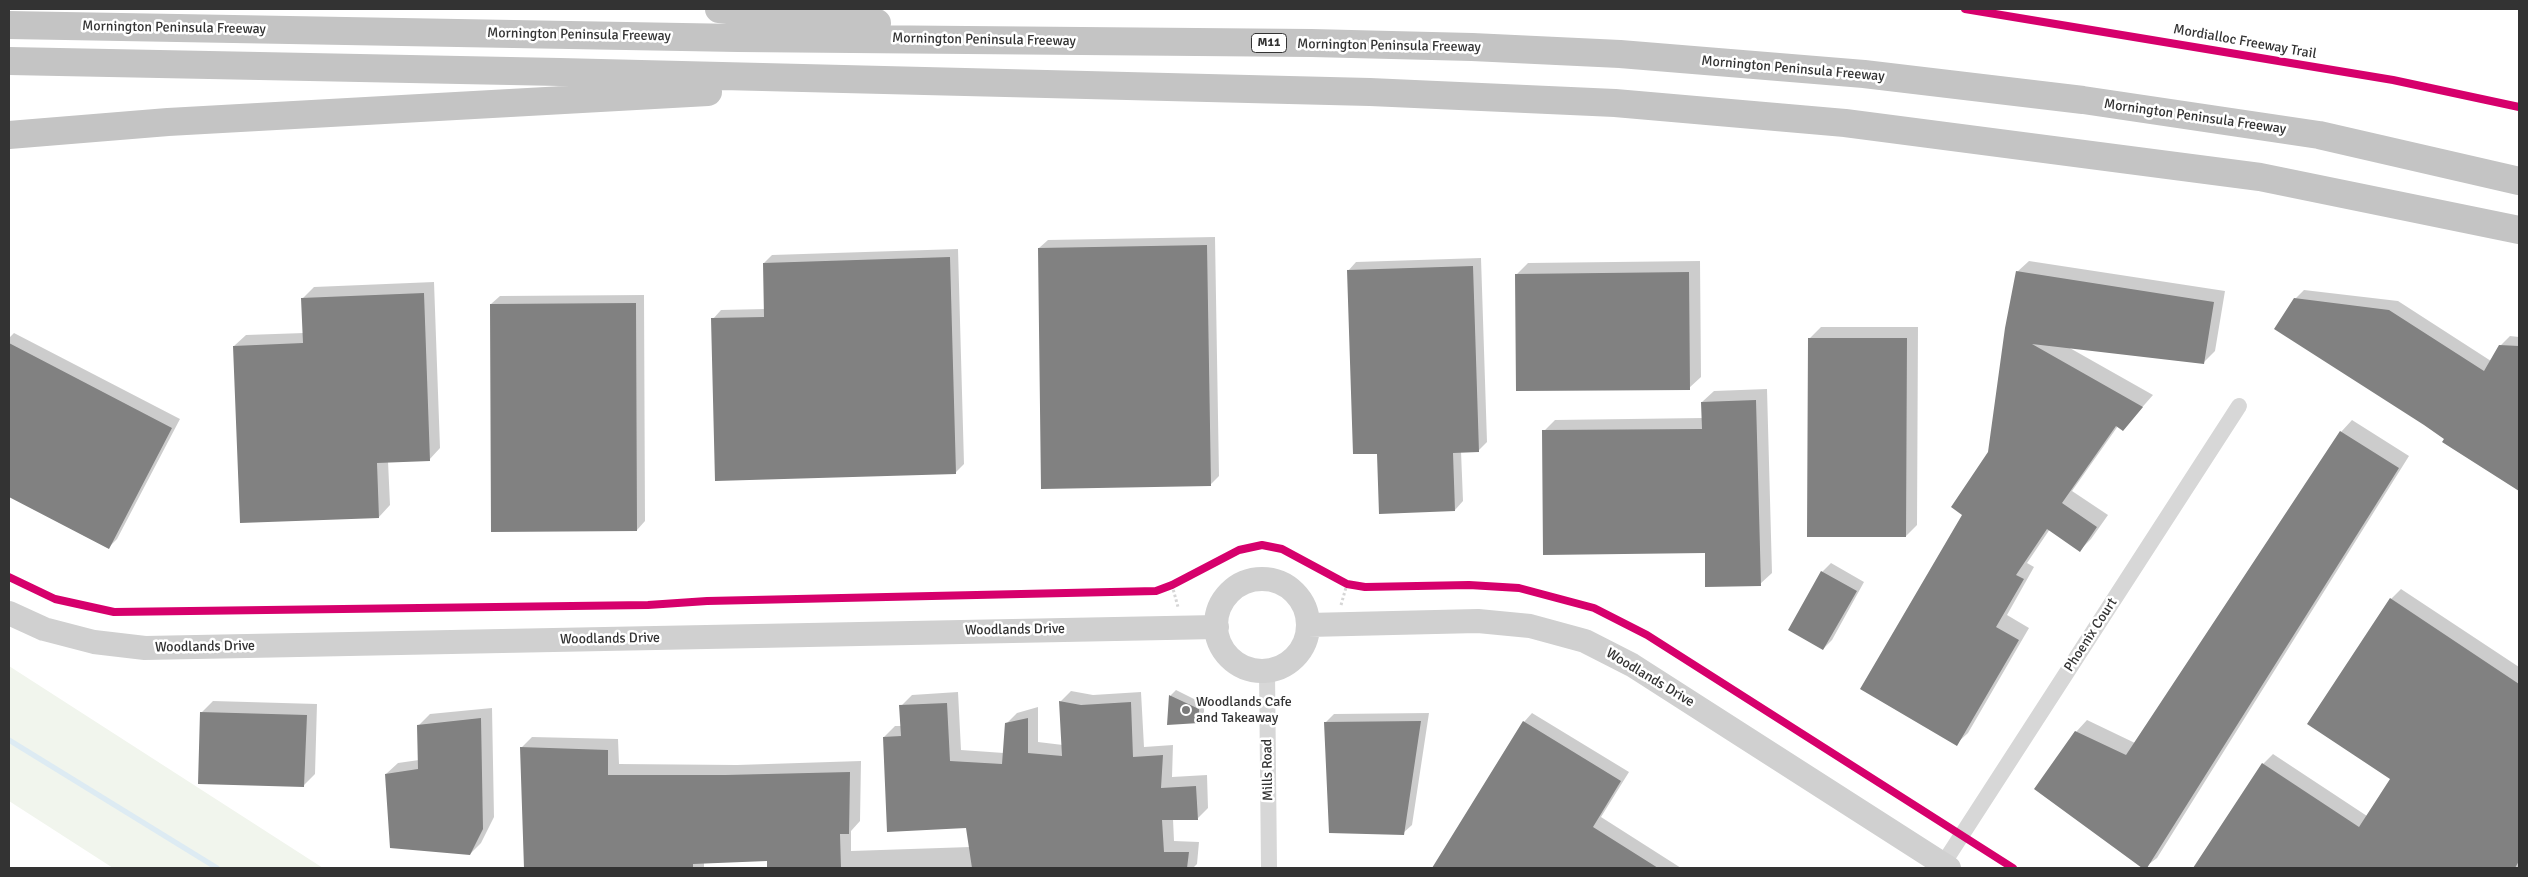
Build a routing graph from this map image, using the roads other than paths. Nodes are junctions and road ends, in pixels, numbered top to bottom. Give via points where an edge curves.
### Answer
1 (719, 9) edge
2 (9, 25) edge
3 (1620, 54) junction
4 (9, 61) edge
5 (909, 80) junction
6 (9, 135) edge
7 (2519, 181) edge
8 (2519, 230) edge
9 (2239, 406) dead end
10 (9, 613) edge
11 (1308, 625) junction
12 (1217, 627) junction
13 (1267, 672) junction
14 (1946, 866) edge
15 (1269, 868) edge

1 - 3 highway via 890,24 1460,41
2 - 3 highway, Mornington Peninsula Freeway / M11 via 1321,44
3 - 7 highway, Mornington Peninsula Freeway / M11 via 1864,74 2083,100 2319,135
4 - 5 highway
5 - 6 highway via 168,122
5 - 8 highway via 1370,92 1614,104 1846,123 2260,177
9 - 14 street, Phoenix Court
10 - 12 street, Woodlands Drive via 44,629 85,640 145,648
11 - 12 street via 1306,611 1288,587 1262,579 1234,588 1223,602 1217,616
11 - 13 street via 1301,650 1291,662
11 - 14 street, Woodlands Drive via 1478,621 1530,626 1584,641 1632,665
12 - 13 street via 1228,657 1252,670
13 - 15 street, Mills Road

